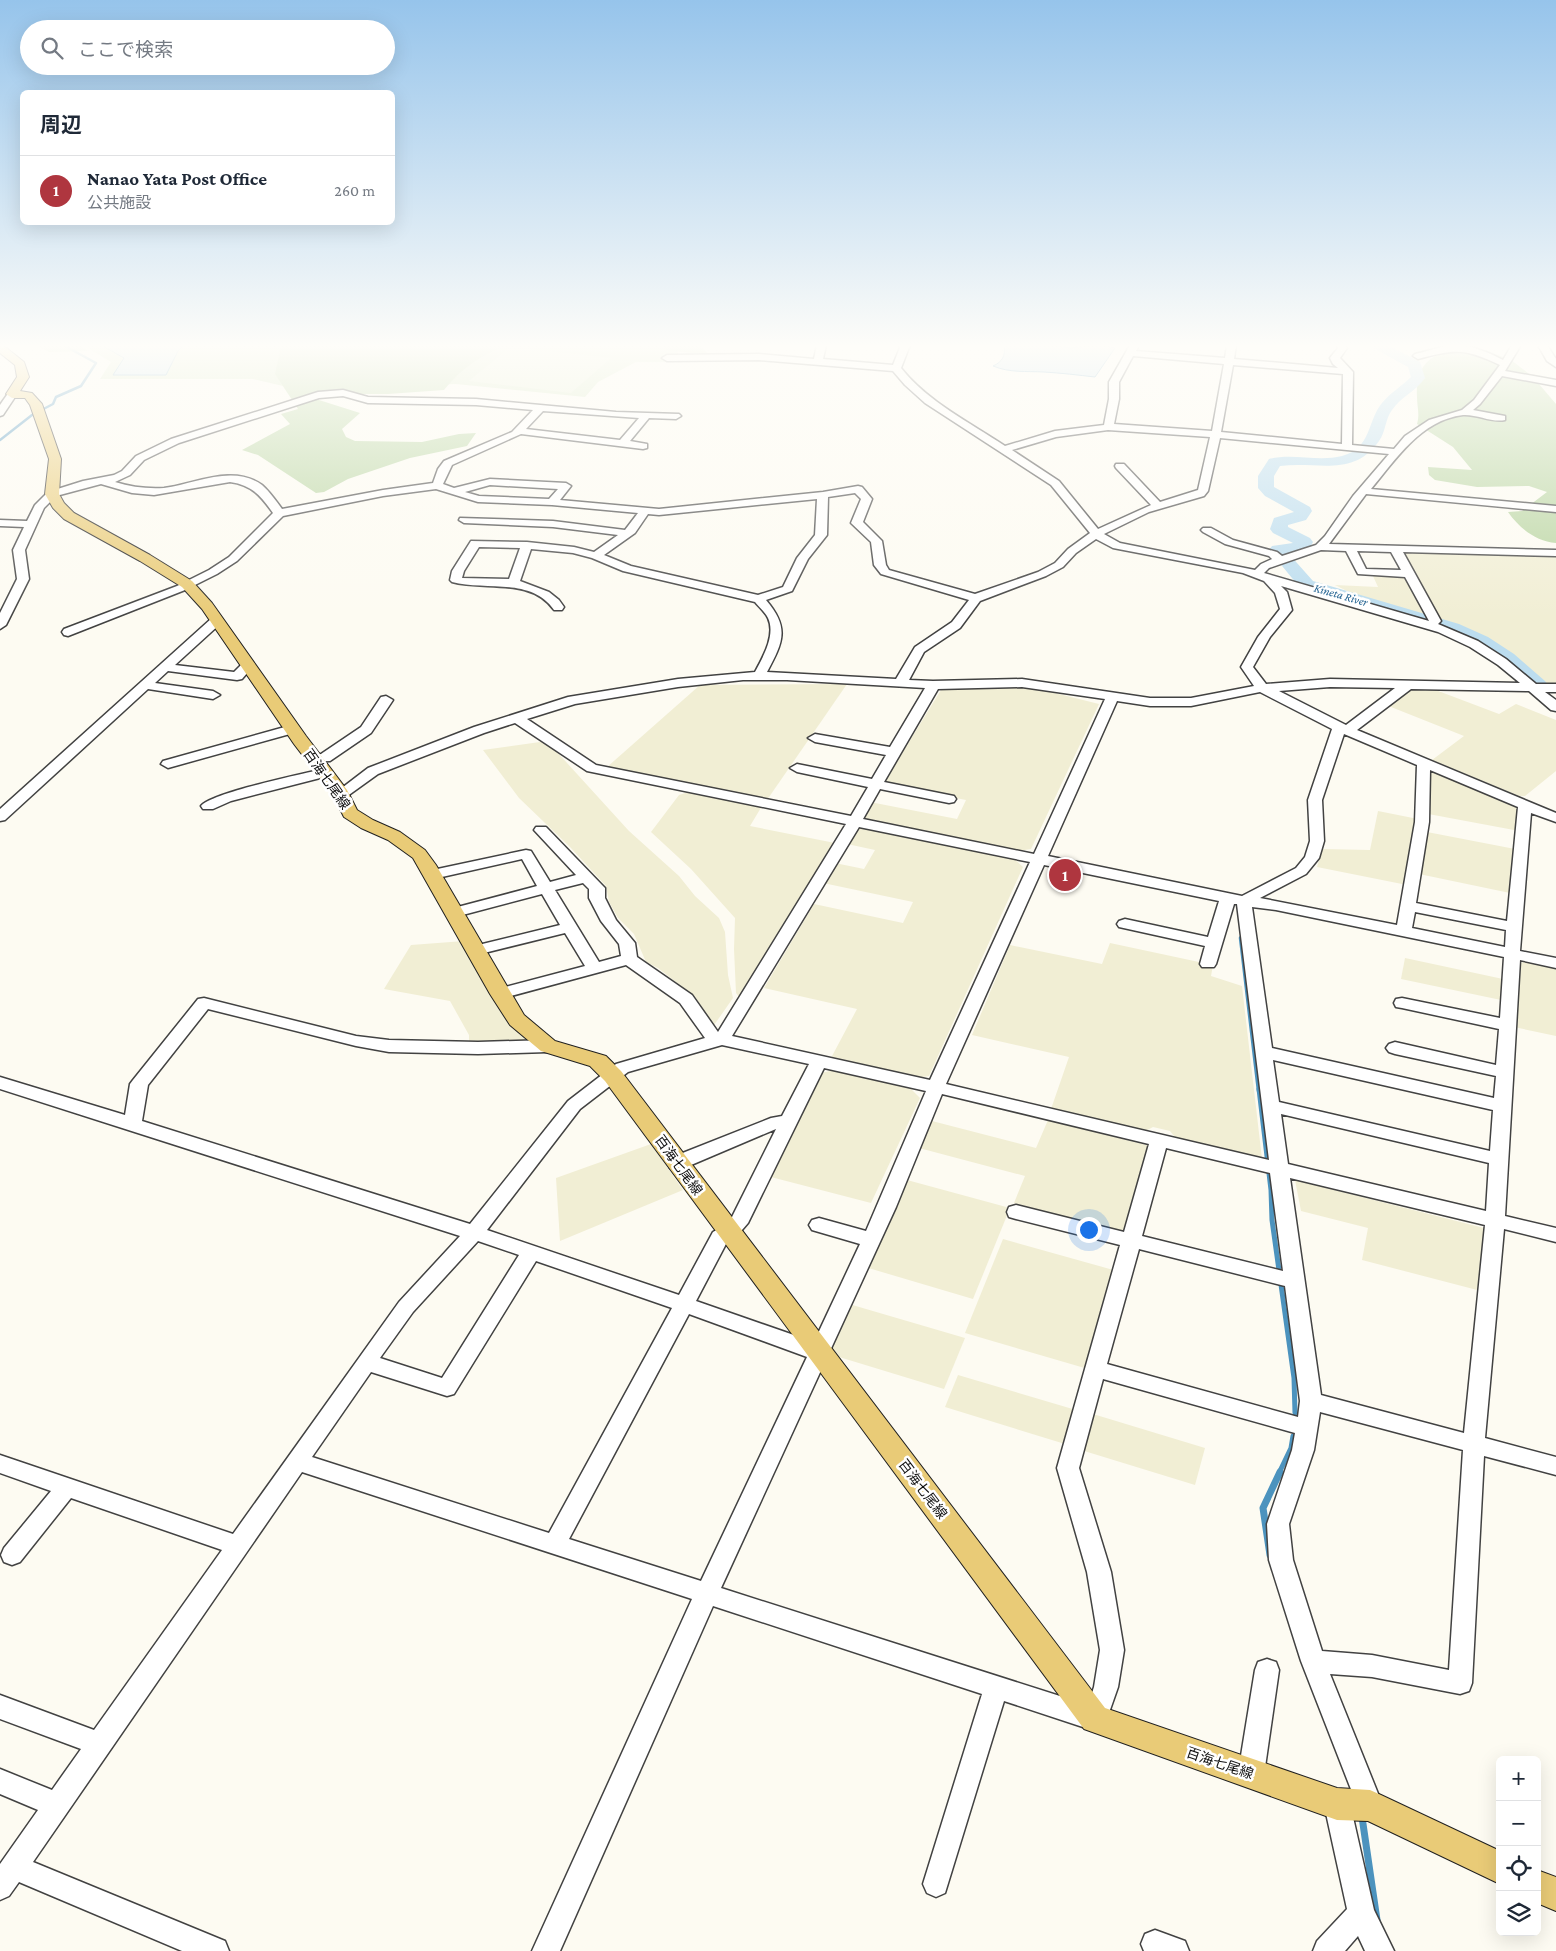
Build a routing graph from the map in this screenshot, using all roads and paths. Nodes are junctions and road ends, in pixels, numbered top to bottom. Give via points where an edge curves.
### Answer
1 (47, 436) edge
2 (188, 436) edge
3 (511, 436) edge
4 (558, 436) edge
5 (585, 436) edge
6 (630, 436) edge
7 (983, 436) edge
8 (1047, 436) edge
9 (1216, 436) edge
10 (1237, 436) edge
11 (1347, 436) edge
12 (1412, 436) edge
13 (582, 439) junction
14 (623, 444) junction
15 (643, 446) dead end
16 (1347, 447) junction
17 (1004, 449) junction
18 (1362, 449) joint
19 (1397, 452) junction
20 (1120, 466) dead end
21 (103, 481) junction
22 (437, 486) junction
23 (455, 491) junction
24 (1364, 491) junction
25 (52, 494) junction
26 (823, 495) junction
27 (478, 499) junction
28 (552, 502) junction
29 (1159, 507) junction
30 (1556, 509) edge
31 (644, 511) junction
32 (279, 513) junction
33 (464, 520) junction
34 (0, 523) edge
35 (30, 524) junction
36 (1207, 530) dead end
37 (626, 534) junction
38 (1096, 534) junction
39 (475, 543) junction
40 (527, 545) junction
41 (1320, 547) junction
42 (1350, 548) junction
43 (1395, 549) junction
44 (1556, 553) edge
45 (596, 556) junction
46 (1283, 558) junction
47 (1409, 574) junction
48 (1263, 576) junction
49 (514, 583) junction
50 (187, 584) junction
51 (976, 598) junction
52 (759, 599) junction
53 (558, 607) dead end
54 (216, 620) junction
55 (1435, 621) dead end
56 (1, 622) edge
57 (68, 632) dead end
58 (248, 665) junction
59 (165, 667) junction
60 (760, 676) junction
61 (900, 684) junction
62 (1409, 684) junction
63 (144, 685) junction
64 (933, 685) junction
65 (1262, 688) junction
66 (1533, 688) junction
67 (1556, 688) edge
68 (213, 695) dead end
69 (1112, 698) junction
70 (386, 700) dead end
71 (1556, 708) edge
72 (516, 718) junction
73 (1343, 728) junction
74 (292, 729) junction
75 (815, 738) dead end
76 (894, 752) junction
77 (1424, 763) junction
78 (168, 764) dead end
79 (318, 766) junction
80 (797, 768) dead end
81 (876, 785) junction
82 (341, 794) junction
83 (948, 799) dead end
84 (1525, 805) junction
85 (208, 806) dead end
86 (0, 817) edge
87 (1556, 818) edge
88 (856, 821) junction
89 (541, 830) dead end
90 (1040, 858) junction
91 (433, 874) junction
92 (587, 878) junction
93 (546, 888) junction
94 (1236, 899) junction
95 (1408, 906) junction
96 (455, 912) junction
97 (1125, 924) dead end
98 (570, 927) junction
99 (1514, 927) junction
100 (1404, 932) junction
101 (1214, 943) junction
102 (476, 950) junction
103 (1512, 954) junction
104 (629, 958) junction
105 (1556, 963) edge
106 (1208, 964) dead end
107 (594, 968) junction
108 (500, 994) junction
109 (1402, 1003) dead end
110 (1507, 1025) junction
111 (719, 1040) junction
112 (548, 1046) junction
113 (1394, 1048) dead end
114 (1264, 1052) junction
115 (819, 1061) junction
116 (1504, 1072) junction
117 (613, 1076) junction
118 (0, 1084) edge
119 (936, 1087) junction
120 (1271, 1106) junction
121 (1502, 1106) junction
122 (788, 1123) junction
123 (133, 1124) junction
124 (1159, 1141) junction
125 (1499, 1159) junction
126 (677, 1163) junction
127 (1272, 1168) junction
128 (1016, 1212) dead end
129 (1495, 1220) junction
130 (819, 1225) dead end
131 (729, 1232) junction
132 (473, 1234) junction
133 (1556, 1234) edge
134 (872, 1240) junction
135 (1130, 1240) junction
136 (531, 1252) junction
137 (1294, 1281) junction
138 (684, 1303) junction
139 (820, 1353) junction
140 (366, 1362) junction
141 (1095, 1369) junction
142 (1312, 1401) junction
143 (1307, 1428) junction
144 (1474, 1444) junction
145 (297, 1461) junction
146 (1556, 1466) edge
147 (2, 1467) edge
148 (67, 1487) junction
149 (554, 1545) junction
150 (238, 1546) junction
151 (12, 1555) dead end
152 (706, 1595) junction
153 (1313, 1661) junction
154 (1267, 1670) dead end
155 (996, 1688) junction
156 (0, 1706) edge
157 (1096, 1719) junction
158 (99, 1744) junction
159 (1251, 1774) junction
160 (0, 1781) edge
161 (57, 1805) junction
162 (1355, 1805) junction
163 (1496, 1866) edge
164 (7, 1877) edge
165 (936, 1884) dead end
166 (1541, 1888) edge
167 (1556, 1894) edge
168 (1361, 1913) junction
169 (215, 1951) edge
170 (546, 1951) edge
171 (1327, 1951) edge
172 (1380, 1951) edge

1 - 25 main road via 55,459
2 - 21 street via 144,455 117,478
3 - 22 street via 448,463
4 - 13 street
5 - 13 street
6 - 14 street
7 - 17 street
8 - 17 street
9 - 29 street via 1203,491
10 - 16 street
11 - 16 street
12 - 19 street
13 - 14 street
14 - 15 street
16 - 18 street
17 - 38 street via 1055,483
18 - 19 street
19 - 24 street
20 - 29 street
21 - 25 street
21 - 32 street via 129,491 164,491 228,477 260,489
22 - 23 street
22 - 32 street
23 - 27 street
23 - 28 street via 490,482 566,486
24 - 30 street
24 - 41 street
25 - 35 street via 39,507
25 - 50 main road, 百海七尾線 via 69,516
26 - 31 street
26 - 51 street via 858,489 867,499 858,523 876,540 880,565 885,572
26 - 52 street via 822,535 819,540 803,558 788,589
27 - 28 street
27 - 33 street via 467,510
28 - 31 street
29 - 38 street via 1145,510
31 - 37 street via 642,519
32 - 50 street via 233,560
33 - 37 street via 553,524
33 - 39 street
34 - 35 street
35 - 56 street via 18,550 23,579
36 - 46 street via 1229,542
37 - 45 street
38 - 48 street via 1117,546 1225,565
38 - 51 street via 1059,565
39 - 40 street
39 - 49 street via 456,580
40 - 45 street
40 - 49 street
41 - 42 street
41 - 46 street
42 - 43 street
42 - 47 street via 1362,572
43 - 44 street
43 - 47 street
45 - 52 street via 627,569
46 - 48 street via 1265,566
47 - 55 street
48 - 65 street via 1281,592 1286,610 1257,647 1247,667
48 - 66 street via 1442,629 1502,662
49 - 53 street via 536,590 556,602
50 - 54 main road, 百海七尾線
50 - 57 street
51 - 61 street via 956,625 919,650
52 - 60 street via 774,617 776,627
54 - 58 main road, 百海七尾線
54 - 59 street
58 - 59 street via 237,676
58 - 74 main road, 百海七尾線
59 - 63 street
60 - 61 street
60 - 72 street via 625,690 573,700
61 - 64 street
62 - 65 street via 1330,683
62 - 66 street
62 - 73 street
63 - 68 street
63 - 86 street
64 - 69 street via 1022,683
64 - 76 street
65 - 69 street via 1191,702
65 - 73 street
66 - 67 street
66 - 71 street
69 - 90 street
70 - 79 street via 366,730
72 - 82 street via 373,771
72 - 88 street via 592,768
73 - 77 street
73 - 94 street via 1315,800 1317,841 1312,858 1301,871
74 - 78 street
74 - 79 main road, 百海七尾線
75 - 76 street
76 - 81 street
77 - 84 street
77 - 95 street via 1422,822
79 - 82 main road, 百海七尾線
79 - 85 street
80 - 81 street
81 - 83 street
81 - 88 street
82 - 91 main road, 百海七尾線 via 350,813 394,836 419,854
84 - 87 street
84 - 99 street
88 - 90 street
88 - 111 street
89 - 92 street
90 - 94 street
90 - 119 street
91 - 93 street via 526,854
91 - 96 main road, 百海七尾線
92 - 93 street
92 - 104 street via 597,888 597,898 609,921 628,943
93 - 96 street
93 - 98 street
94 - 100 street
94 - 101 street
94 - 114 street
95 - 99 street
95 - 100 street
96 - 102 main road, 百海七尾線
97 - 101 street
98 - 102 street
98 - 107 street
99 - 103 street
100 - 103 street
101 - 106 street
102 - 108 main road, 百海七尾線
103 - 105 street
103 - 110 street
104 - 107 street
104 - 111 street via 686,999
107 - 108 street
108 - 112 main road, 百海七尾線 via 517,1020
109 - 110 street
110 - 116 street
111 - 115 street
111 - 117 street via 622,1068
112 - 117 main road, 百海七尾線 via 598,1061
112 - 123 street via 388,1046 204,1003 139,1084
113 - 116 street
114 - 120 street
114 - 121 street
115 - 119 street
115 - 122 street
116 - 121 street
117 - 126 main road, 百海七尾線
117 - 132 street via 574,1105
118 - 123 street
119 - 124 street
119 - 134 street
120 - 125 street
120 - 127 street
121 - 125 street
122 - 126 street via 777,1122
122 - 131 street via 738,1223
123 - 132 street
124 - 127 street
124 - 135 street
125 - 129 street
126 - 131 main road, 百海七尾線
127 - 129 street
127 - 137 street
128 - 135 street
129 - 133 street
129 - 144 street
130 - 134 street
131 - 138 street via 720,1237
131 - 139 main road, 百海七尾線
132 - 136 street
132 - 140 street via 406,1307
134 - 139 street
135 - 137 street
135 - 141 street
136 - 138 street
136 - 140 street via 447,1388
137 - 142 street
138 - 139 street
138 - 149 street
139 - 152 street
139 - 157 main road, 百海七尾線
140 - 145 street
141 - 143 street
141 - 157 street via 1068,1468 1099,1572 1112,1650 1106,1687
142 - 143 street
142 - 144 street
143 - 153 street via 1303,1450 1278,1524 1281,1560
144 - 146 street
144 - 153 street via 1460,1683 1372,1666
145 - 149 street
145 - 150 street
147 - 148 street
148 - 150 street
148 - 151 street
149 - 152 street
150 - 158 street
152 - 155 street
152 - 170 street
153 - 162 street
154 - 159 street
155 - 157 street
155 - 165 street
156 - 158 street
157 - 159 main road, 百海七尾線
158 - 161 street
159 - 162 main road, 百海七尾線
160 - 161 street
161 - 164 street
162 - 163 main road, 百海七尾線
162 - 168 street
164 - 169 street
166 - 167 main road
168 - 171 street
168 - 172 street

